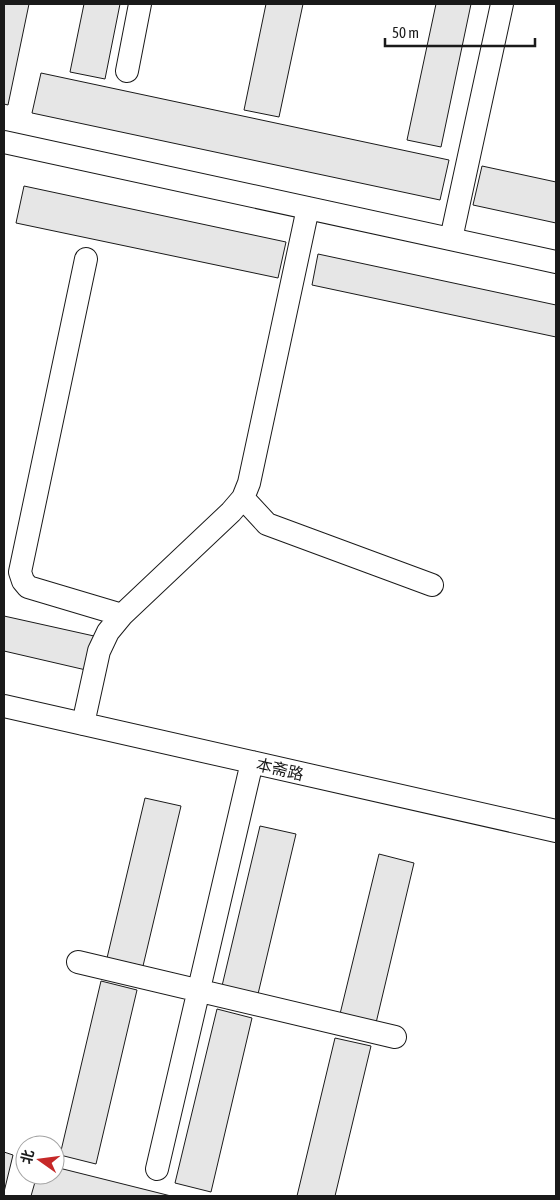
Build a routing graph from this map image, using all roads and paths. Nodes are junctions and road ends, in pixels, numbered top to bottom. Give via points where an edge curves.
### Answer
1 (140, 4) edge
2 (502, 4) edge
3 (127, 71) dead end
4 (4, 142) edge
5 (308, 208) junction
6 (451, 239) junction
7 (86, 259) dead end
8 (556, 262) edge
9 (243, 498) junction
10 (432, 585) dead end
11 (122, 615) junction
12 (4, 706) edge
13 (83, 724) junction
14 (252, 762) junction
15 (556, 832) edge
16 (78, 962) dead end
17 (199, 991) junction
18 (395, 1037) dead end
19 (157, 1169) dead end

1 - 3 street
2 - 6 street
4 - 5 street
5 - 6 street
5 - 9 street via 249,483
6 - 8 street
7 - 11 street via 20,572 28,587
9 - 10 street via 267,524
9 - 11 street
11 - 13 street via 108,632 99,651
12 - 13 street, 本斋路
13 - 14 street, 本斋路
14 - 15 street, 本斋路
14 - 17 street
16 - 17 street
17 - 18 street
17 - 19 street

